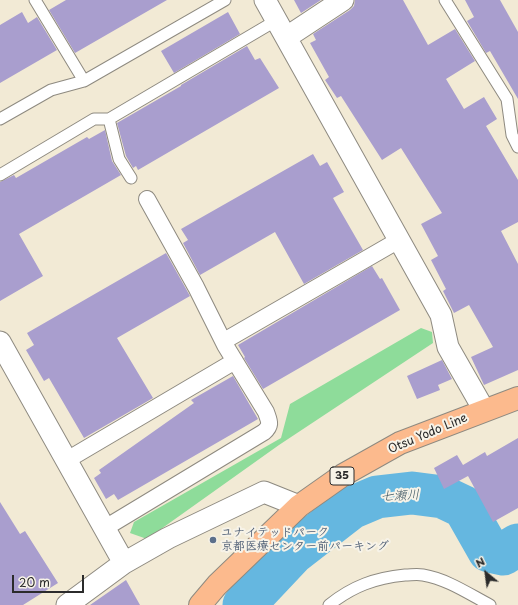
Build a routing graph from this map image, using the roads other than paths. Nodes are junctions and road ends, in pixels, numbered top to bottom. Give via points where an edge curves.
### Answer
1 (35, 0) edge
2 (225, 0) edge
3 (265, 0) edge
4 (343, 0) edge
5 (445, 0) edge
6 (282, 29) junction
7 (84, 81) junction
8 (0, 119) edge
9 (109, 119) junction
10 (518, 147) edge
11 (0, 175) edge
12 (131, 178) dead end
13 (147, 198) dead end
14 (399, 240) junction
15 (224, 341) junction
16 (0, 342) edge
17 (234, 361) junction
18 (518, 398) edge
19 (484, 410) junction
20 (67, 460) junction
21 (299, 506) junction
22 (105, 528) junction
23 (124, 564) junction
24 (67, 605) edge
25 (200, 605) edge
26 (329, 605) edge
27 (490, 605) edge

1 - 7 lane
2 - 7 lane
3 - 6 street
4 - 6 street
5 - 10 lane via 507,99 512,135
6 - 9 lane
6 - 14 street
7 - 8 lane via 51,90
9 - 11 lane via 94,119
9 - 12 lane via 118,159
13 - 15 street
14 - 15 street
14 - 19 street via 442,315 448,348
15 - 17 street
16 - 20 street
17 - 20 street
17 - 22 street via 266,412 270,422 268,428
18 - 19 main road, Otsu Yodo Line / 35
19 - 21 main road, Otsu Yodo Line / 35 via 400,443 343,475
20 - 22 street
21 - 23 street via 264,492 168,538
21 - 25 main road, Otsu Yodo Line / 35 via 217,585
22 - 23 street
23 - 24 street
26 - 27 lane via 348,591 364,584 390,577 422,574 448,583

